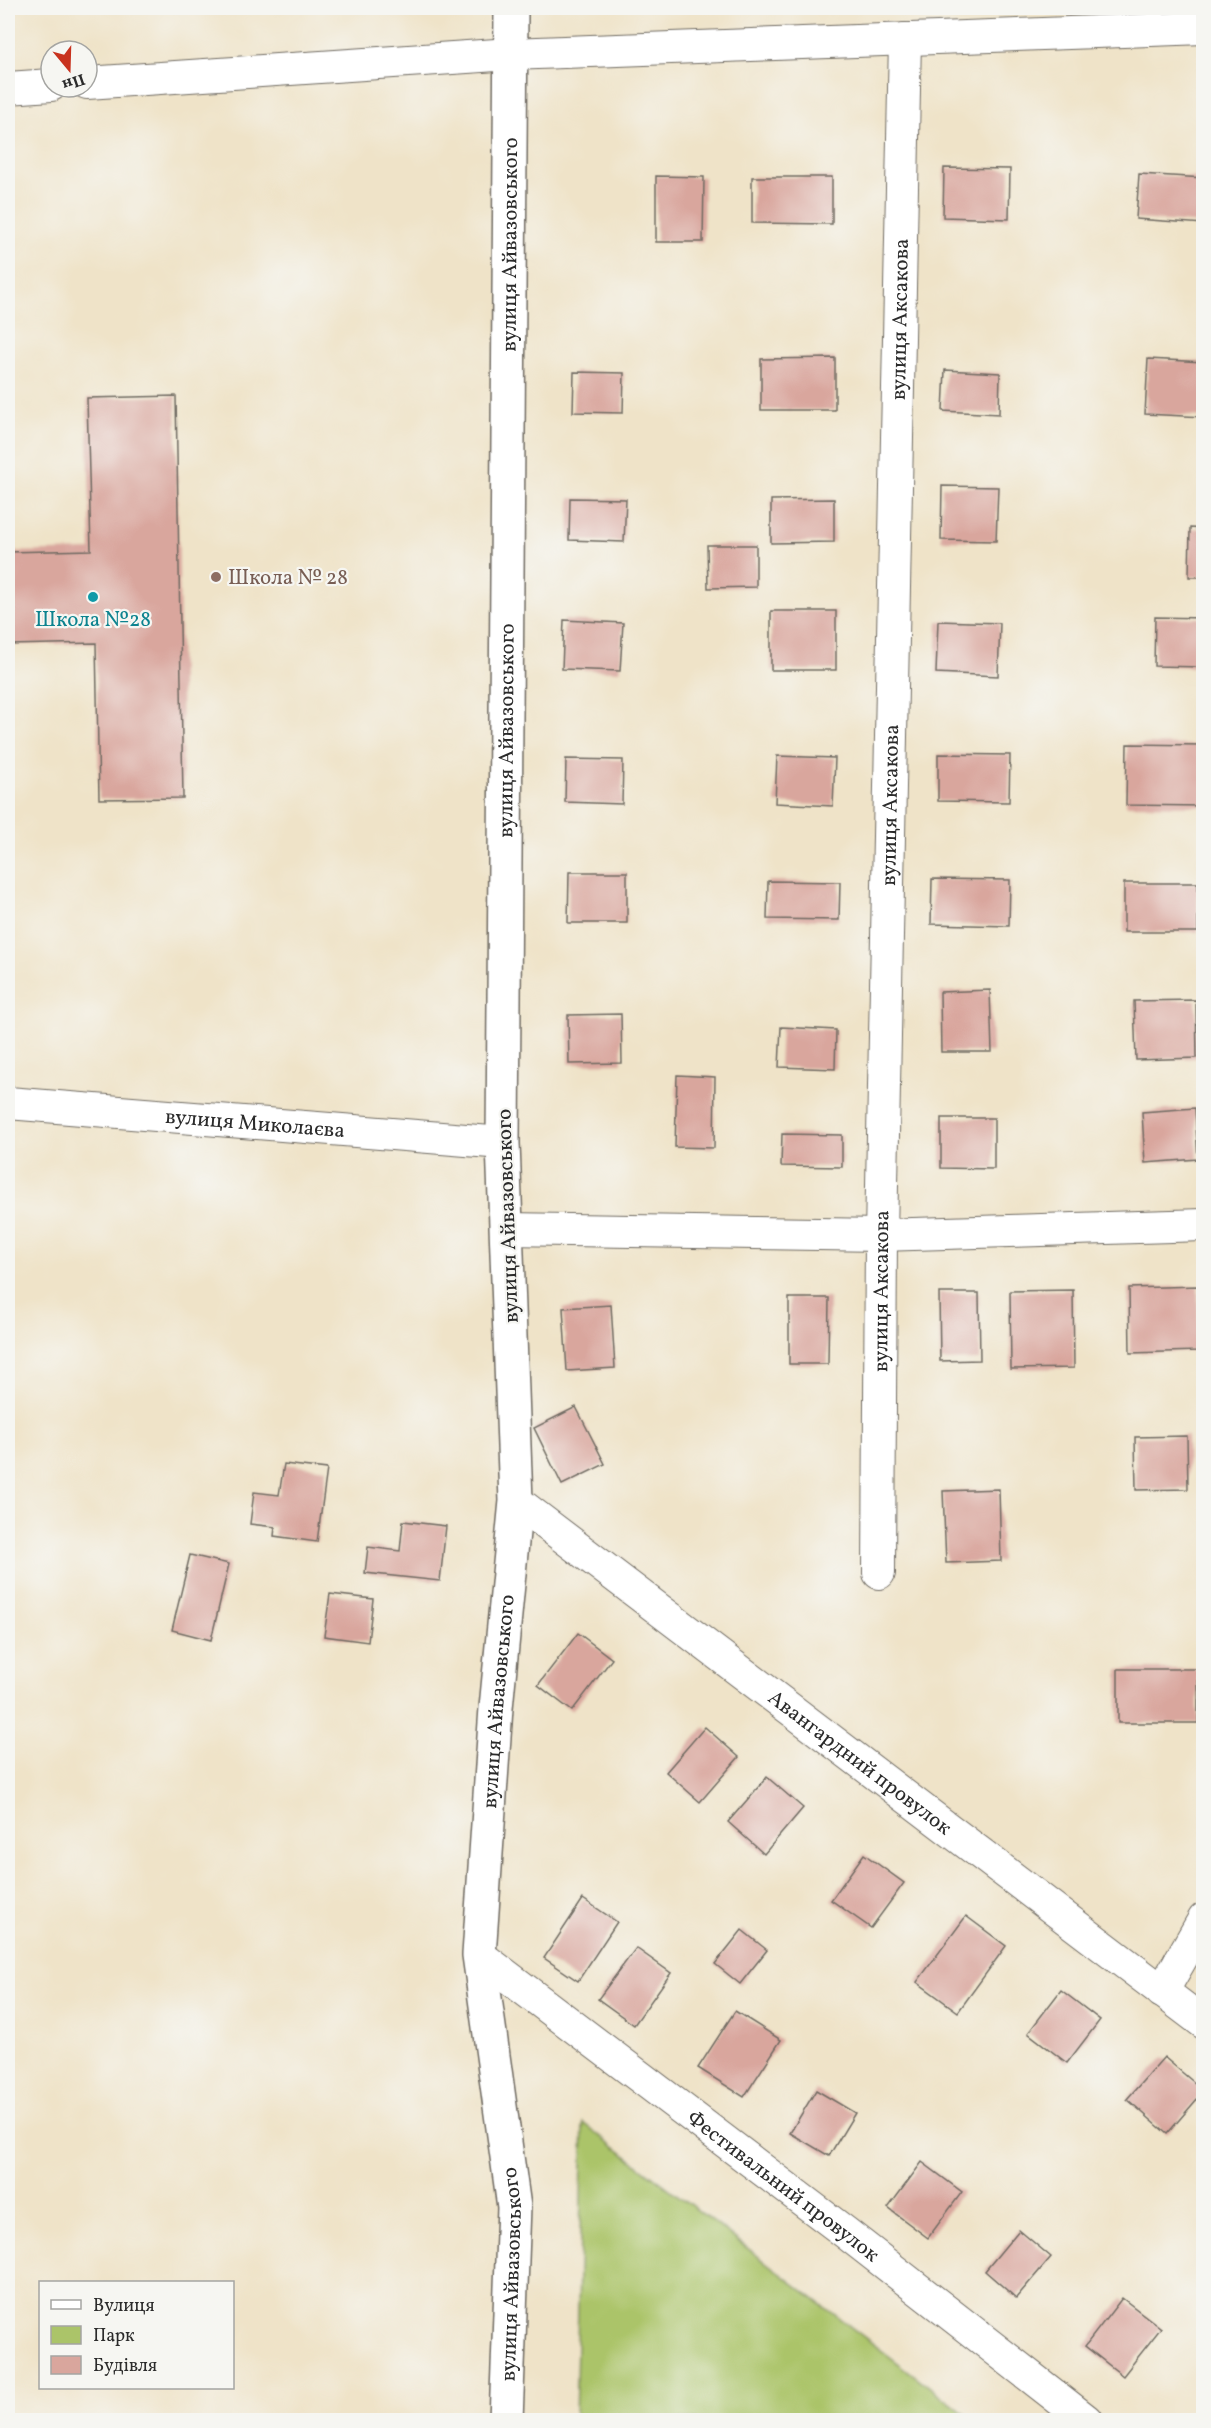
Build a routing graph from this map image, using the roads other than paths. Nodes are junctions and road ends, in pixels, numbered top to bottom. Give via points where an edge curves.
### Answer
1 (511, 8) edge
2 (1203, 27) edge
3 (905, 39) junction
4 (511, 54) junction
5 (99, 82) edge
6 (39, 86) edge
7 (8, 88) edge
8 (8, 1103) edge
9 (503, 1143) junction
10 (1203, 1225) edge
11 (507, 1229) junction
12 (881, 1235) junction
13 (516, 1501) junction
14 (879, 1573) dead end
15 (1203, 1919) edge
16 (479, 1955) junction
17 (1162, 1992) junction
18 (1203, 2023) edge
19 (506, 2421) edge
20 (1086, 2421) edge

1 - 4 street, вулиця Айвазовського
2 - 3 street
3 - 4 street
3 - 12 street, вулиця Аксакова
4 - 5 street
4 - 9 street, вулиця Айвазовського
6 - 7 street
8 - 9 street, вулиця Миколаєва
9 - 11 street, вулиця Айвазовського
10 - 12 street
11 - 12 street
11 - 13 street, вулиця Айвазовського
12 - 14 street, вулиця Аксакова
13 - 16 street, вулиця Айвазовського via 496,1708
13 - 17 street, Авангардний провулок
15 - 17 street
16 - 19 street, вулиця Айвазовського via 514,2207
16 - 20 street, Фестивальний провулок
17 - 18 street, Авангардний провулок

